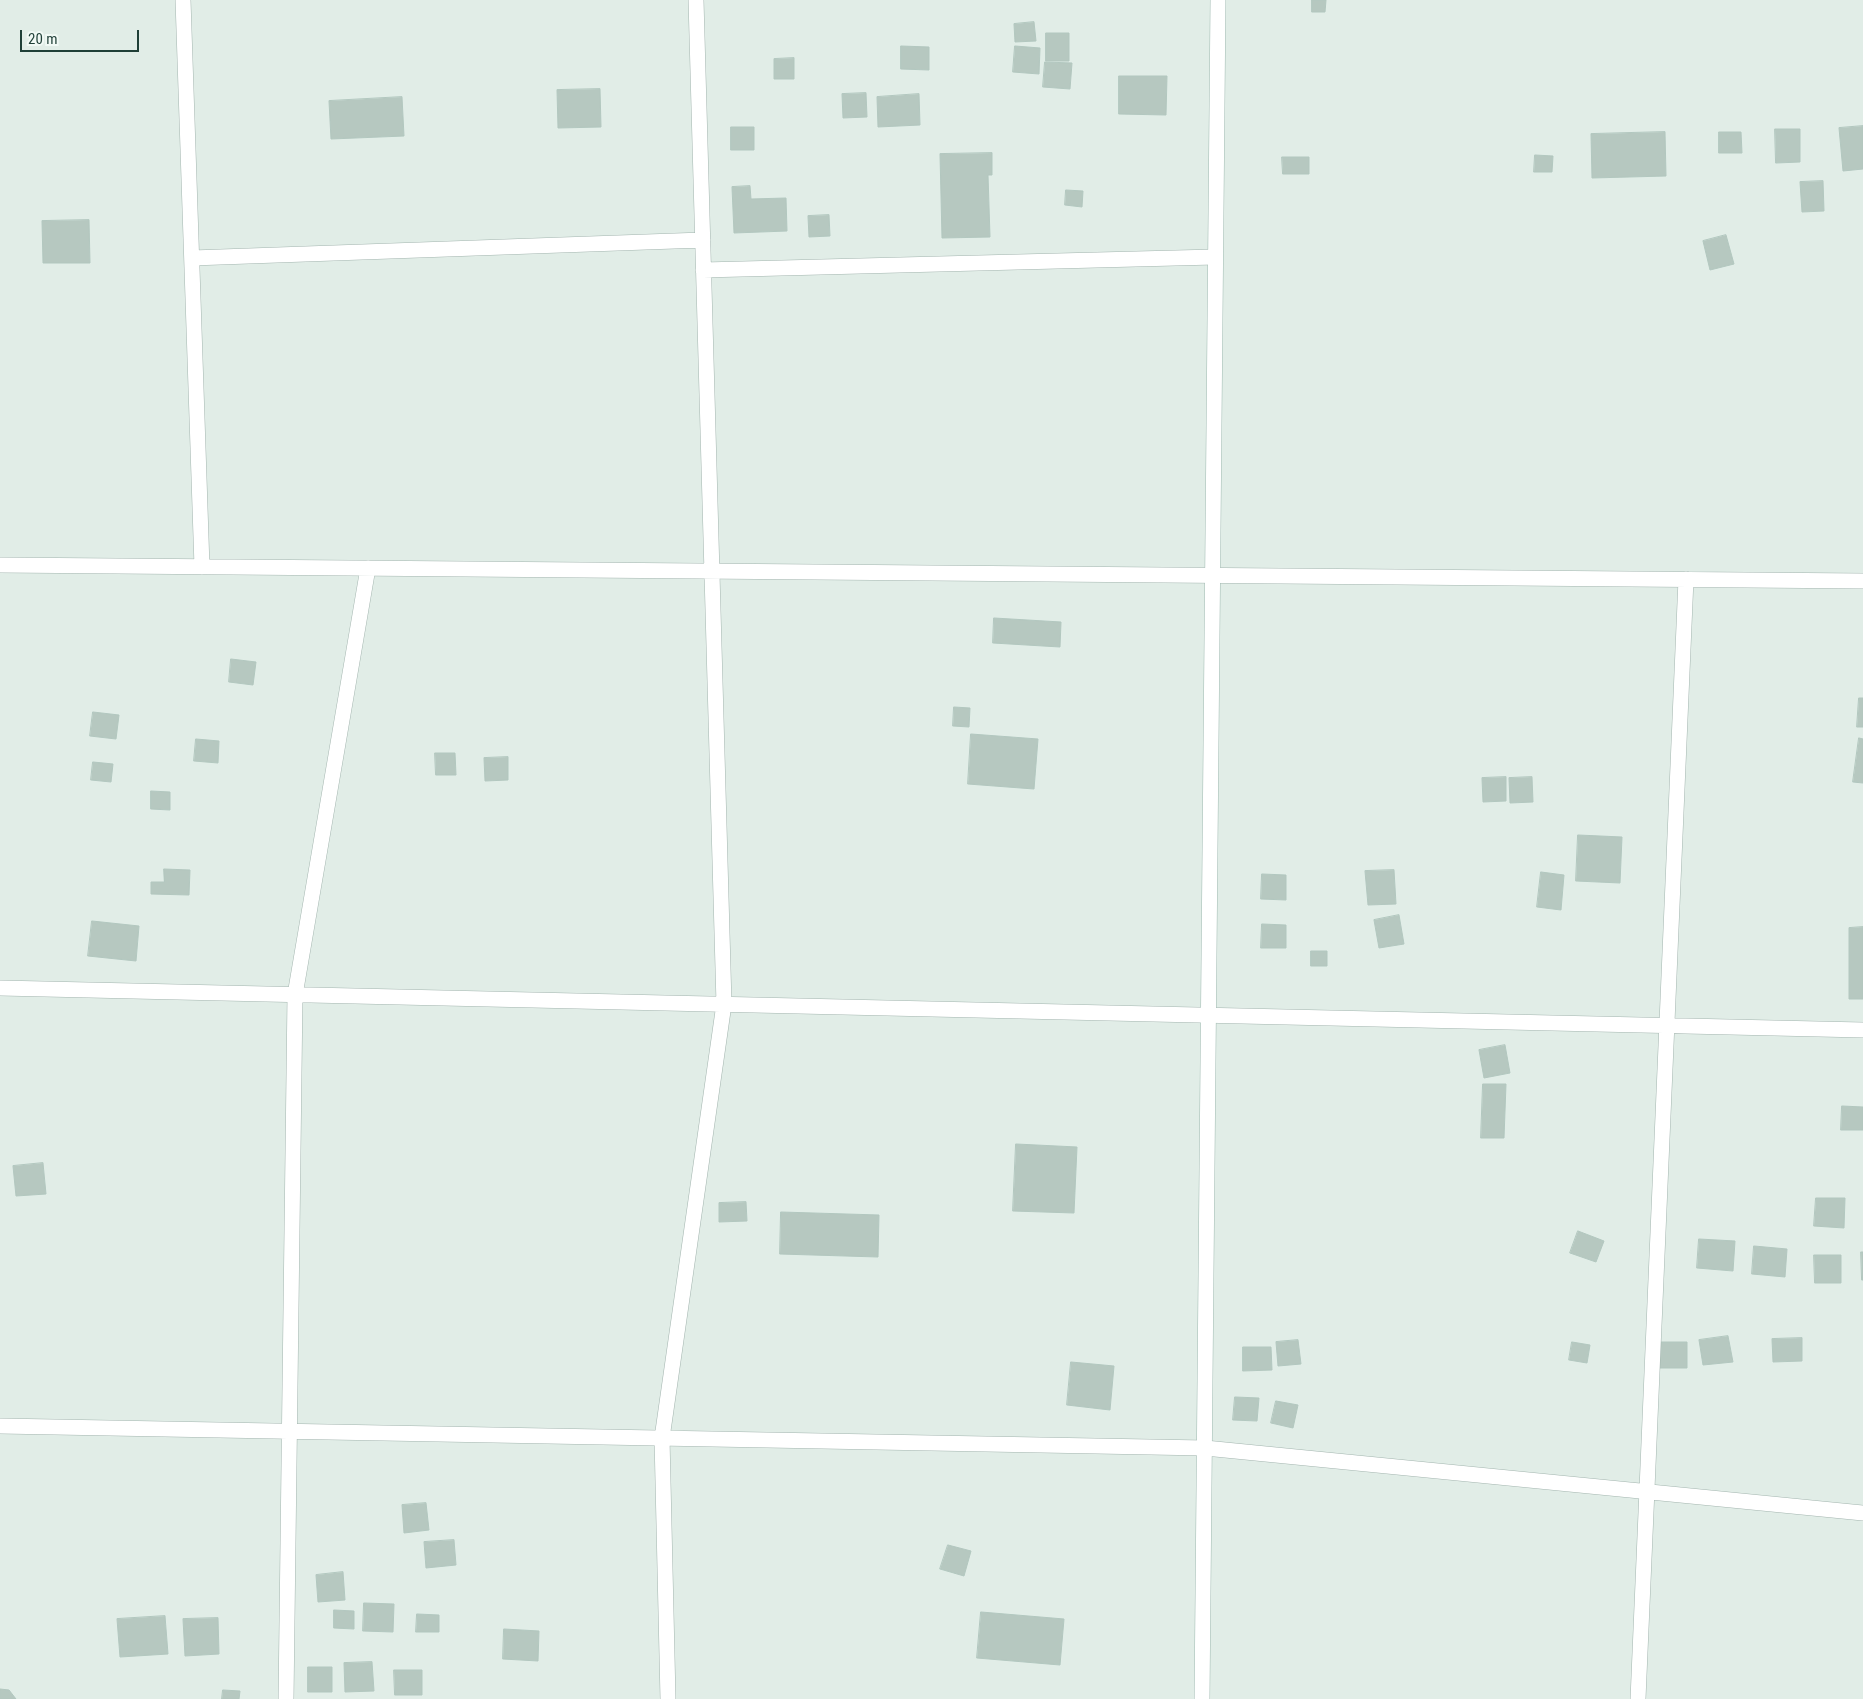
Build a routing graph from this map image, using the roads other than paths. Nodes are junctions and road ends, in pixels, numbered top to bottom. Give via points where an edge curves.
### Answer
1 (183, 0) edge
2 (696, 0) edge
3 (1218, 0) edge
4 (703, 240) junction
5 (1215, 257) junction
6 (192, 258) junction
7 (703, 270) junction
8 (0, 565) edge
9 (202, 567) junction
10 (368, 568) junction
11 (712, 571) junction
12 (1212, 576) junction
13 (1686, 579) junction
14 (1863, 581) edge
15 (0, 988) edge
16 (295, 995) junction
17 (724, 1004) junction
18 (1208, 1015) junction
19 (1667, 1026) junction
20 (1863, 1030) edge
21 (0, 1426) edge
22 (289, 1431) junction
23 (662, 1438) junction
24 (1205, 1448) junction
25 (1647, 1492) junction
26 (1863, 1513) edge
27 (286, 1699) edge
28 (668, 1699) edge
29 (1202, 1699) edge
30 (1638, 1699) edge

1 - 6 street
2 - 4 street
3 - 5 street
4 - 6 street
4 - 7 street
5 - 7 street
5 - 12 street
6 - 9 street
7 - 11 street
8 - 9 street
9 - 10 street
10 - 11 street
10 - 16 street
11 - 12 street
11 - 17 street
12 - 13 street
12 - 18 street
13 - 14 street
13 - 19 street
15 - 16 street
16 - 17 street
16 - 22 street
17 - 18 street
17 - 23 street
18 - 19 street
18 - 24 street
19 - 20 street
19 - 25 street
21 - 22 street
22 - 23 street
22 - 27 street
23 - 24 street
23 - 28 street
24 - 25 street
24 - 29 street
25 - 26 street
25 - 30 street

